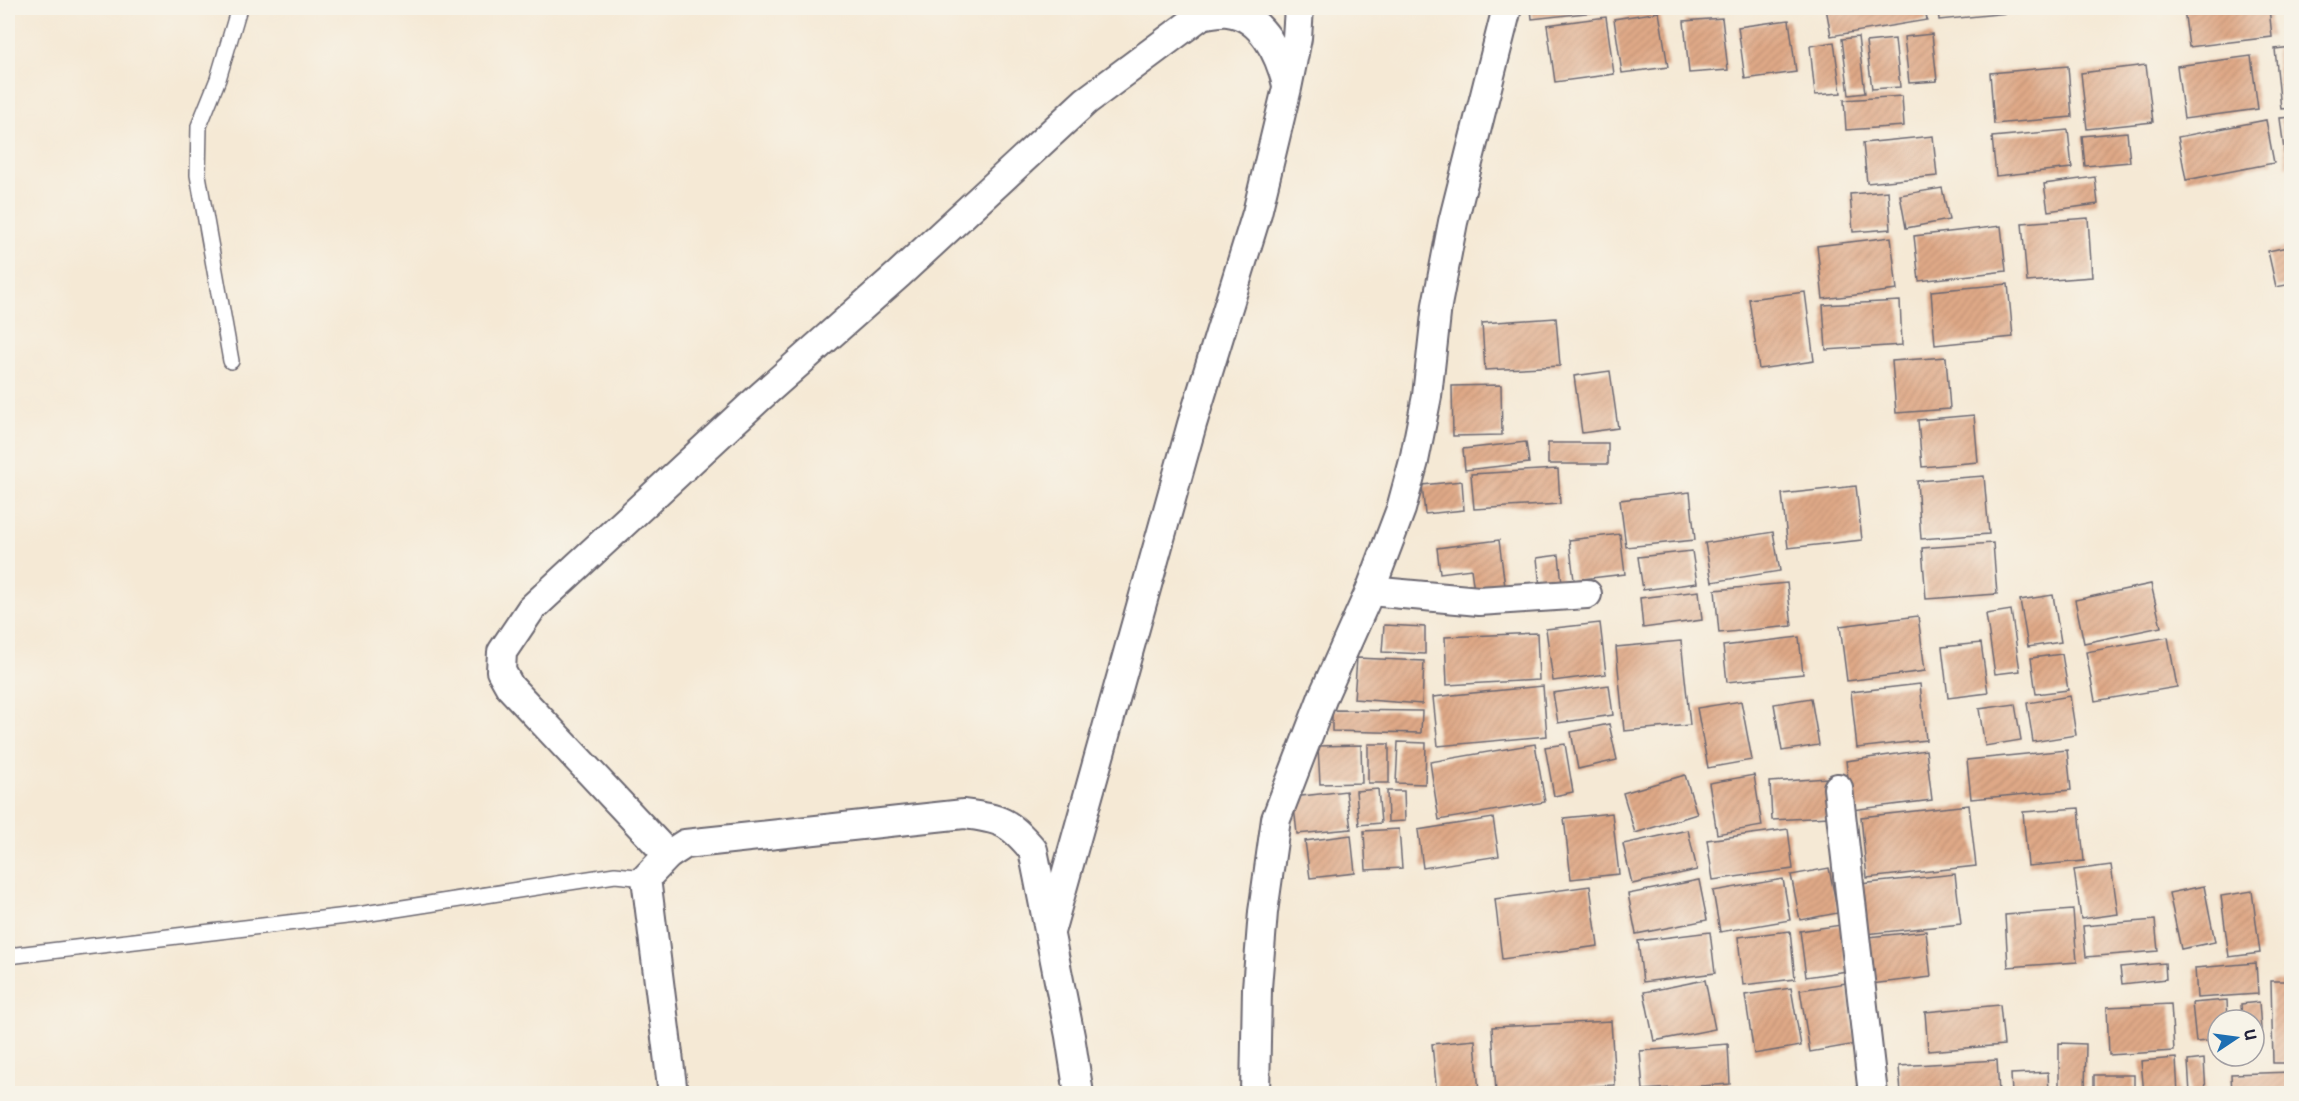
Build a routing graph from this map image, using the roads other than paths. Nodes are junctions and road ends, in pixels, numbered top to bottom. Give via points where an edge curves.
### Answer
1 (239, 8) edge
2 (1299, 8) edge
3 (1507, 8) edge
4 (1205, 11) edge
5 (1287, 88) junction
6 (231, 361) dead end
7 (1370, 591) junction
8 (1587, 594) dead end
9 (1838, 788) dead end
10 (668, 855) junction
11 (646, 878) junction
12 (1050, 932) junction
13 (8, 956) edge
14 (673, 1094) edge
15 (1079, 1094) edge
16 (1255, 1094) edge
17 (1873, 1094) edge

1 - 6 lane via 199,126 198,175
2 - 5 street
3 - 7 street via 1453,222 1414,461 1401,509
4 - 5 street via 1242,16 1257,26 1283,67
4 - 10 street via 1086,101 759,398 531,609 502,652 501,671 510,687
5 - 12 street via 1257,213 1192,424
7 - 8 street via 1479,601
7 - 16 street via 1324,694 1276,819 1257,988
9 - 17 street
10 - 11 street
10 - 12 street via 685,844 964,814 994,818 1016,829 1033,850
11 - 13 lane via 603,876 364,914
11 - 14 street
12 - 15 street

